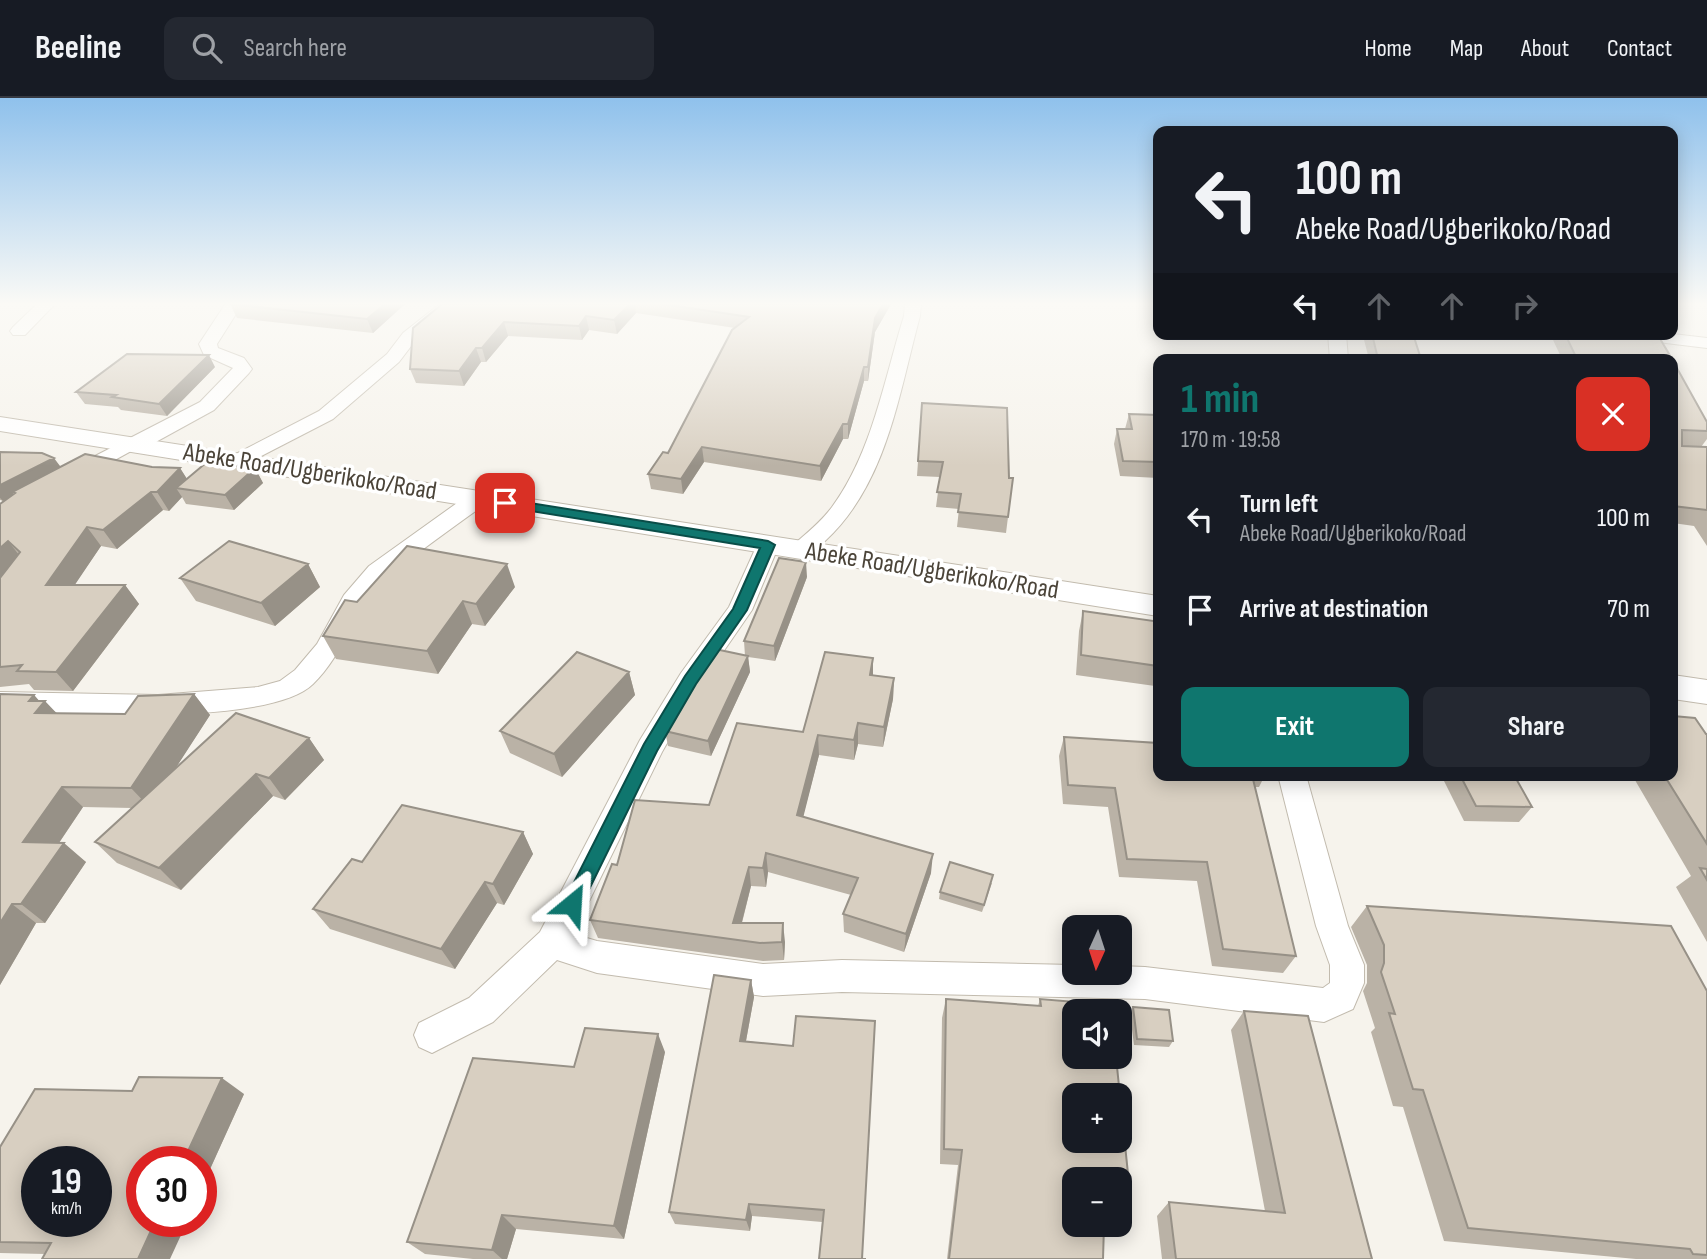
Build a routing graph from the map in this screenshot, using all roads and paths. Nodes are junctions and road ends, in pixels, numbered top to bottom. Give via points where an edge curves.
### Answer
1 (226, 357) edge
2 (394, 357) edge
3 (900, 357) edge
4 (0, 424) edge
5 (133, 444) junction
6 (239, 460) junction
7 (59, 482) edge
8 (479, 499) junction
9 (768, 545) junction
10 (801, 550) junction
11 (1153, 605) edge
12 (1678, 688) edge
13 (1707, 692) edge
14 (0, 702) edge
15 (1294, 781) edge
16 (552, 943) junction
17 (432, 1035) dead end

1 - 5 street via 243,369 207,406
2 - 6 street via 326,415
3 - 10 street via 862,472 841,510
4 - 5 street, Abeke Road/Ugberikoko/Road
5 - 6 street, Abeke Road/Ugberikoko/Road
5 - 7 street
6 - 8 street, Abeke Road/Ugberikoko/Road
8 - 9 street, Abeke Road/Ugberikoko/Road
8 - 14 street via 377,571 353,601 327,650 288,688 258,697 158,705
9 - 10 street, Abeke Road/Ugberikoko/Road
9 - 16 street via 740,610 650,748
10 - 11 street, Abeke Road/Ugberikoko/Road
12 - 13 street
15 - 16 street via 1332,926 1347,965 1341,998 1324,1005 1145,983 842,976 763,980 597,957
16 - 17 street via 481,1010

